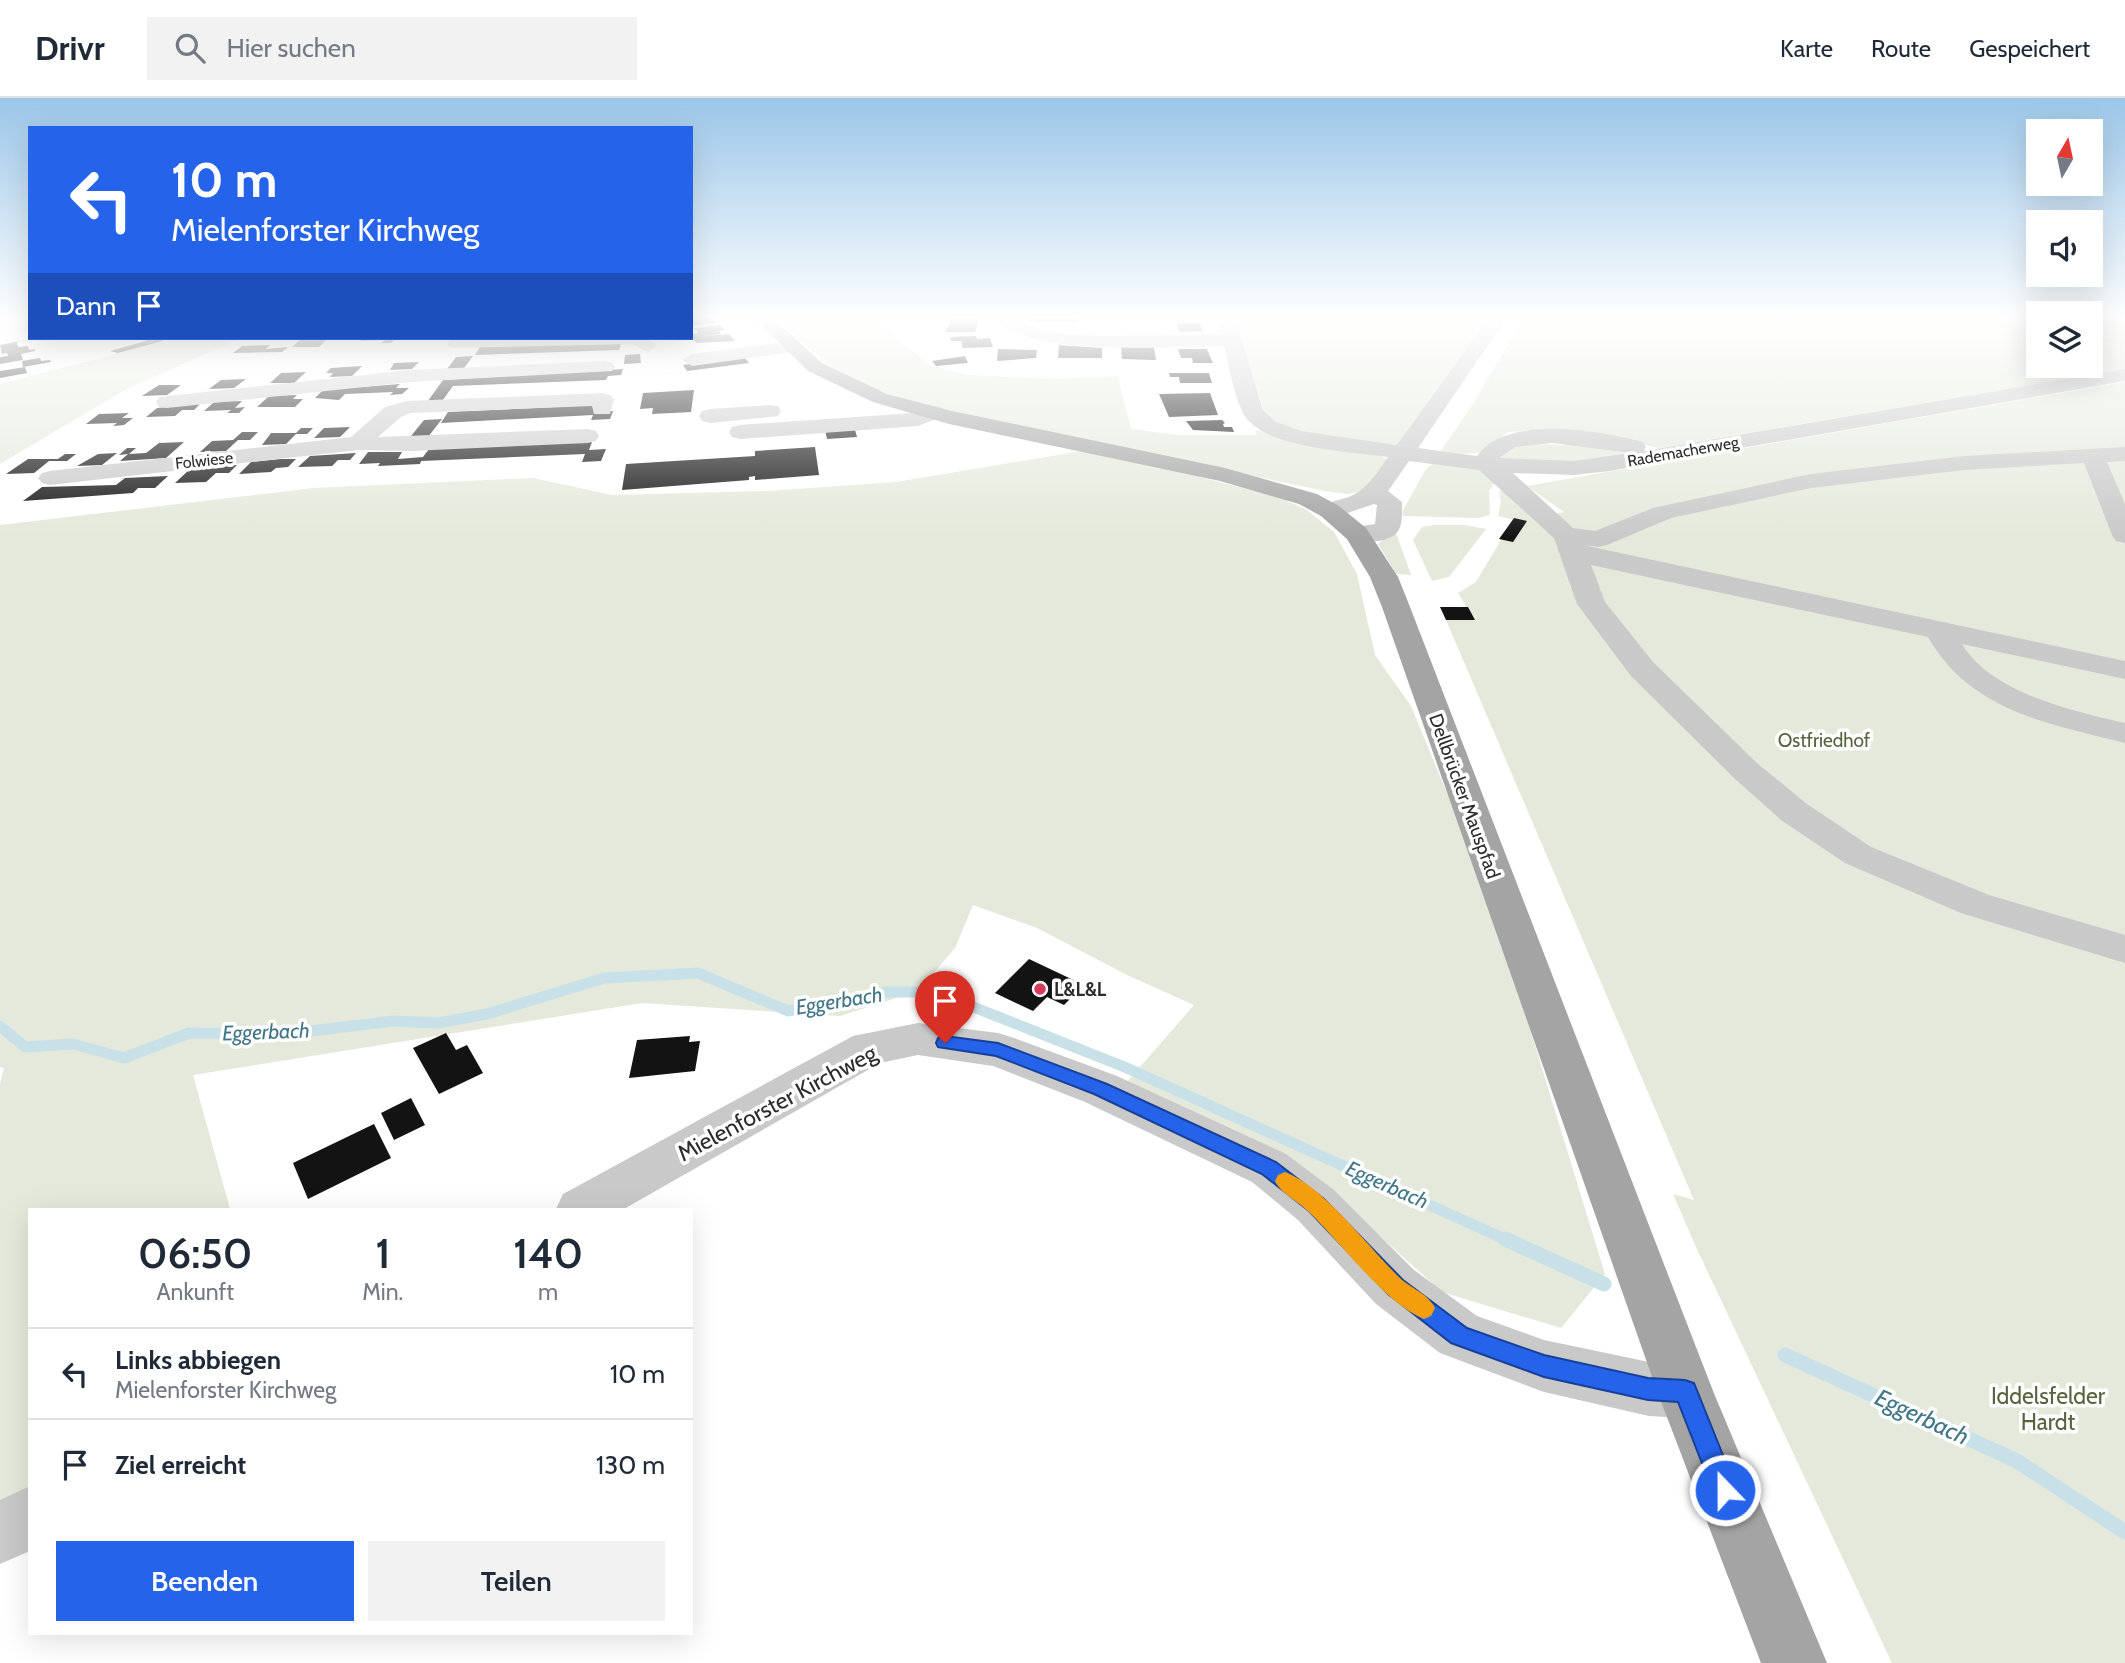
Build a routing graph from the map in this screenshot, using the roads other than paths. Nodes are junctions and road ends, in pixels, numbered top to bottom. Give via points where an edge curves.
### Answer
1 (262, 392) edge
2 (419, 392) edge
3 (869, 392) edge
4 (1248, 392) edge
5 (1446, 392) edge
6 (2026, 392) edge
7 (880, 397) junction
8 (167, 402) dead end
9 (407, 407) junction
10 (602, 409) dead end
11 (933, 412) junction
12 (710, 416) dead end
13 (740, 432) dead end
14 (588, 436) dead end
15 (368, 443) junction
16 (1404, 452) junction
17 (2125, 454) edge
18 (2090, 456) junction
19 (1485, 463) junction
20 (50, 478) dead end
21 (1373, 493) junction
22 (1344, 523) junction
23 (2125, 535) edge
24 (1587, 547) junction
25 (1939, 631) junction
26 (2125, 670) edge
27 (2125, 733) edge
28 (2125, 950) edge
29 (583, 1208) edge
30 (1685, 1391) junction
31 (28, 1518) edge
32 (0, 1533) edge
33 (1794, 1663) edge

1 - 8 street
2 - 9 street, Folwiese
3 - 7 main road
4 - 16 street, Rademacherweg via 1254,412 1268,427 1298,437
5 - 16 street
6 - 19 street, Rademacherweg via 1572,468
7 - 11 main road
7 - 12 street via 825,407
9 - 10 street via 603,399
9 - 15 street, Folwiese via 412,411 401,434
11 - 13 street via 918,419
11 - 22 main road via 1288,492
14 - 15 street, Folwiese
15 - 20 street, Folwiese
16 - 19 street, Rademacherweg
16 - 21 street
17 - 18 street
18 - 23 street
18 - 24 street via 1964,463 1811,481 1662,513
19 - 24 street
21 - 22 street via 1349,507
21 - 22 street via 1390,502 1387,528 1376,533
22 - 30 main road, Dellbrücker Mauspfad via 1384,577 1396,607
24 - 25 street
24 - 28 street via 1591,604 1642,670 1794,812 1858,855 1964,899
25 - 26 street
25 - 27 street via 1957,661 1993,688 2049,712
29 - 30 street, Mielenforster Kirchweg via 870,1048 918,1039 998,1050 1101,1089 1269,1168 1316,1205 1395,1287 1459,1335 1544,1366 1648,1389
30 - 33 main road, Dellbrücker Mauspfad
31 - 32 street

